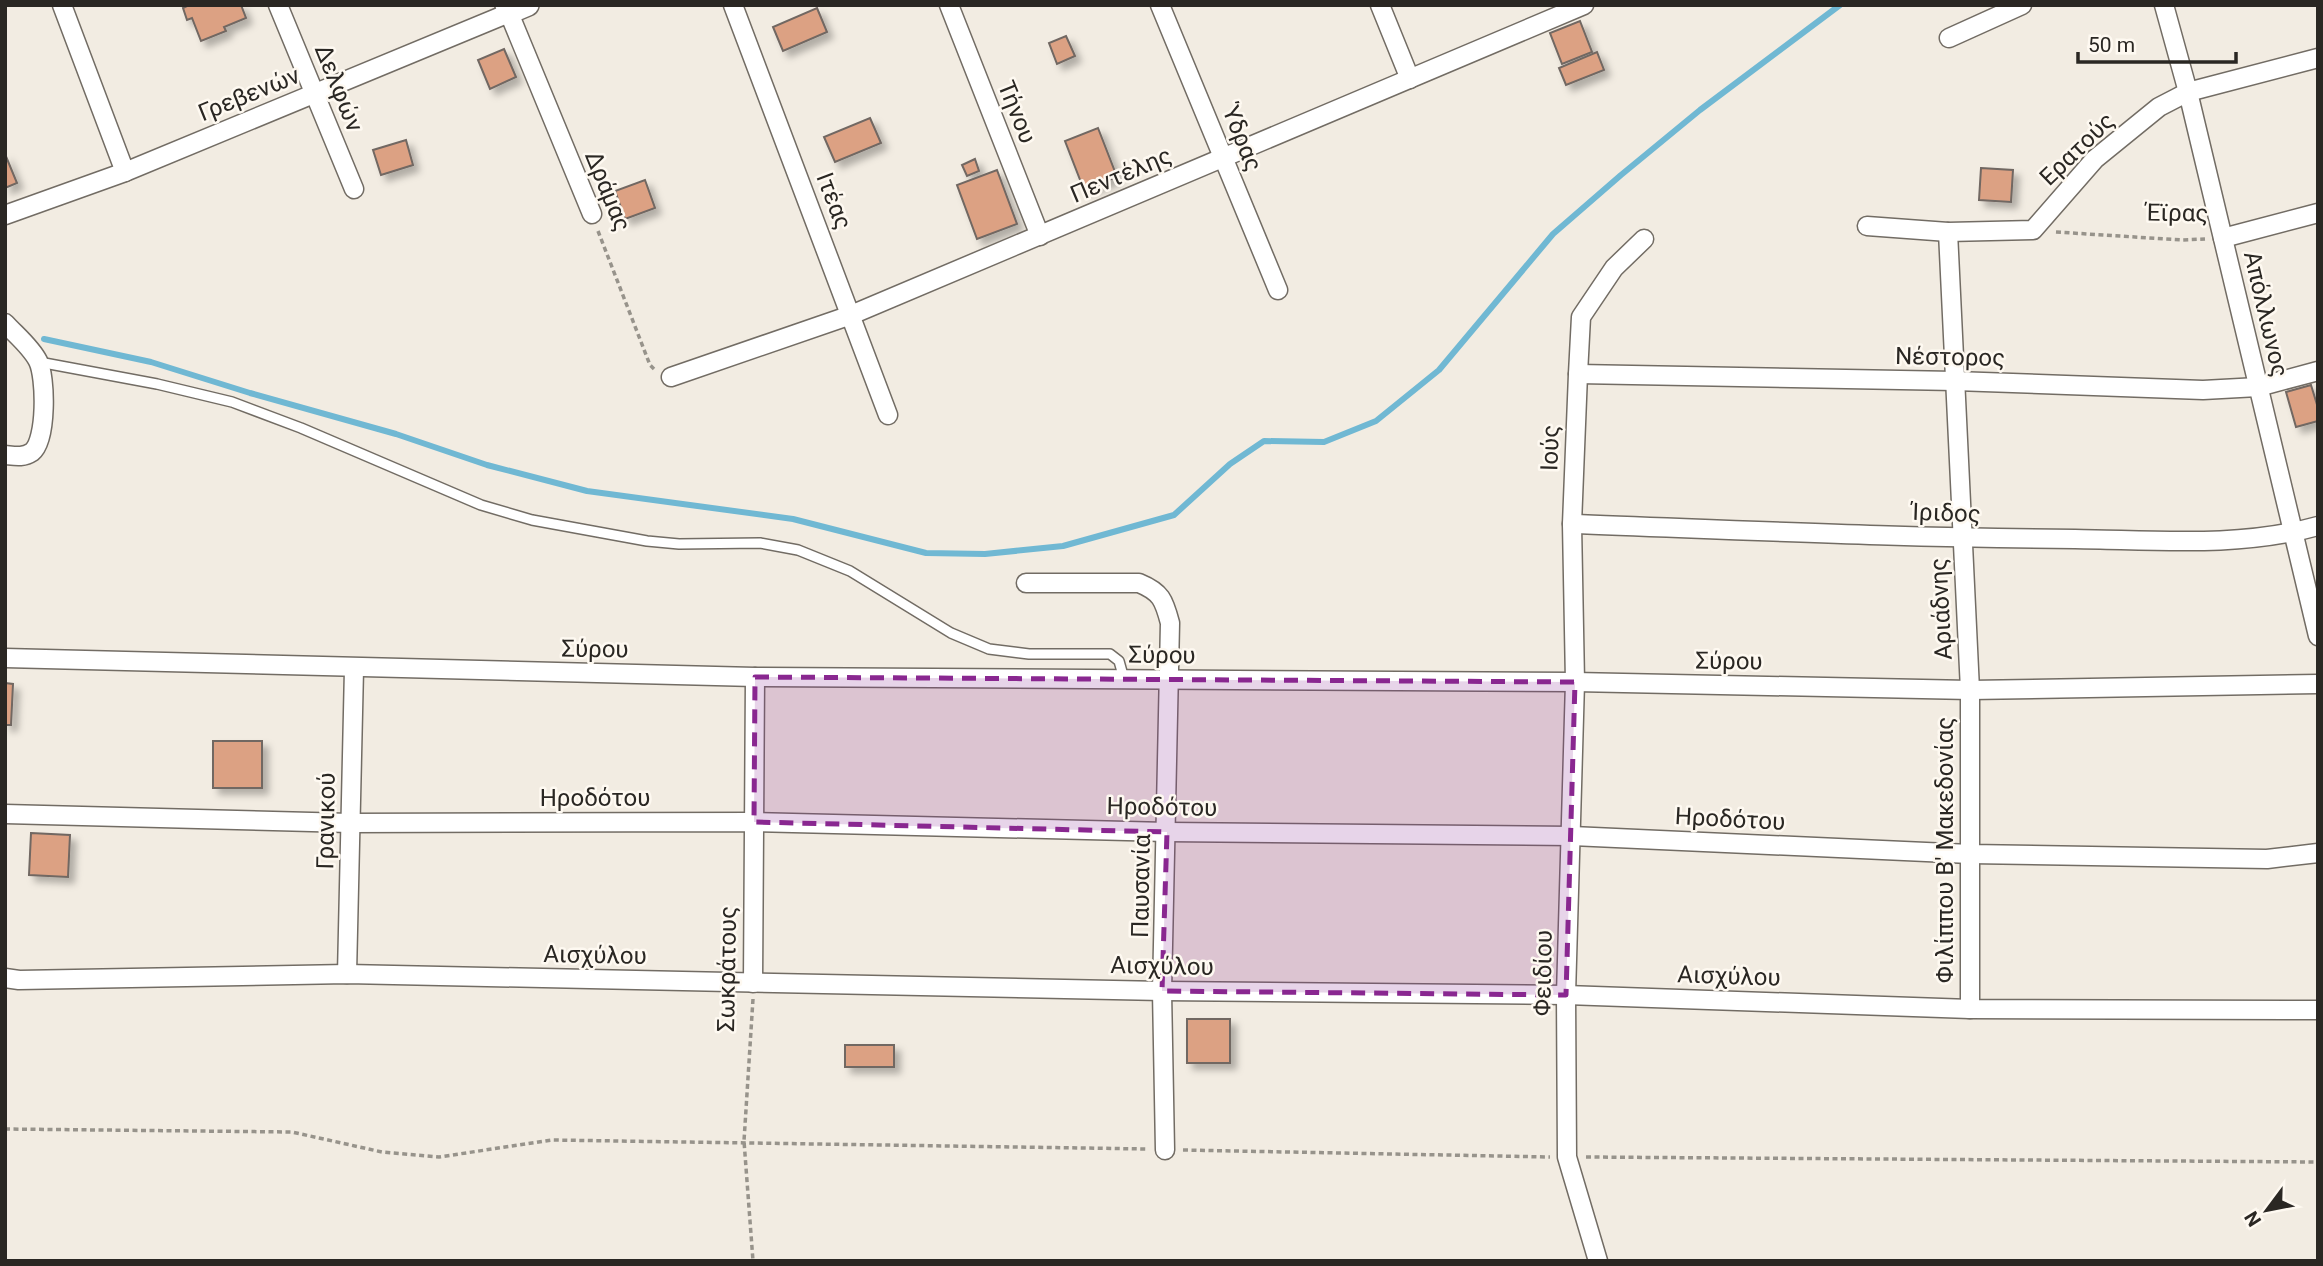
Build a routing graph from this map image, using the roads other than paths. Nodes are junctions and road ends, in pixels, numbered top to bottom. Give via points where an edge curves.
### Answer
1 (62, 5) edge
2 (278, 5) edge
3 (733, 5) edge
4 (949, 5) edge
5 (1160, 5) edge
6 (1380, 5) edge
7 (1584, 5) edge
8 (2022, 5) edge
9 (2164, 5) edge
10 (514, 8) edge
11 (1948, 38) dead end
12 (2318, 58) edge
13 (1410, 79) junction
14 (2188, 92) junction
15 (315, 94) junction
16 (1223, 158) junction
17 (125, 172) junction
18 (354, 189) dead end
19 (2318, 213) edge
20 (592, 214) road end
21 (5, 215) edge
22 (1867, 226) dead end
23 (1948, 232) junction
24 (1040, 236) junction
25 (2223, 238) junction
26 (1644, 239) dead end
27 (1278, 290) dead end
28 (851, 315) junction
29 (5, 323) edge
30 (38, 362) junction
31 (2318, 371) edge
32 (1578, 374) junction
33 (671, 377) road end
34 (1955, 381) junction
35 (2258, 387) junction
36 (888, 415) dead end
37 (5, 454) edge
38 (1572, 524) junction
39 (2318, 526) edge
40 (2293, 533) junction
41 (1963, 539) junction
42 (1026, 583) dead end
43 (2318, 636) edge
44 (5, 659) edge
45 (354, 669) junction
46 (755, 677) junction
47 (1124, 679) junction
48 (1167, 680) junction
49 (1575, 682) junction
50 (2318, 684) edge
51 (1970, 690) junction
52 (5, 814) edge
53 (350, 822) junction
54 (754, 822) junction
55 (1167, 832) junction
56 (1572, 836) junction
57 (2318, 853) edge
58 (1970, 854) junction
59 (347, 974) junction
60 (5, 978) edge
61 (754, 983) junction
62 (1163, 991) junction
63 (1566, 995) junction
64 (1969, 1009) junction
65 (2318, 1010) edge
66 (1165, 1150) dead end
67 (1598, 1261) edge

1 - 17 street
2 - 15 street, Δελφών
3 - 28 street, Ιτέας
4 - 24 street, Τήνου
5 - 16 street, Ύδρας
6 - 13 street
7 - 13 street, Πεντέλης
8 - 11 street
9 - 14 street, Απόλλωνος
10 - 15 street, Γρεβενών
10 - 20 street, Δράμας
12 - 14 street, Ερατούς
13 - 16 street, Πεντέλης
14 - 23 street, Ερατούς via 2159,107 2095,159 2033,230
14 - 25 street, Απόλλωνος
15 - 17 street, Γρεβενών
15 - 18 street, Δελφών
16 - 24 street, Πεντέλης
16 - 27 street, Ύδρας
17 - 21 street, Γρεβενών
19 - 25 street, Έϊρας
22 - 23 street
23 - 34 street, Αριάδνης
24 - 28 street, Πεντέλης
25 - 35 street, Απόλλωνος
26 - 32 street, Ιούς via 1614,268 1581,317
28 - 33 street, Πεντέλης
28 - 36 street, Ιτέας
29 - 30 street
30 - 37 street via 44,396 40,439 34,450 23,456
30 - 47 lane via 232,402 451,493 532,520 647,541 760,543 798,550 874,584 970,642 1009,653 1110,654 1119,661
31 - 35 street, Νέστορος
32 - 34 street, Νέστορος
32 - 38 street, Ιούς
34 - 35 street, Νέστορος via 2203,390
34 - 41 street, Αριάδνης
35 - 40 street, Απόλλωνος
38 - 41 street, Ίριδος
38 - 49 street, Ιούς
39 - 40 street, Ίριδος
40 - 41 street, Ίριδος via 2243,540
40 - 43 street, Απόλλωνος
41 - 51 street, Αριάδνης
42 - 48 street, Παυσανία via 1139,583 1155,589 1170,623
44 - 45 street, Σύρου
45 - 46 street, Σύρου
45 - 53 street, Γρανικού
46 - 47 street, Σύρου
46 - 54 street, Σωκράτους
47 - 48 street, Σύρου
48 - 49 street, Σύρου
48 - 55 street, Παυσανία
49 - 51 street, Σύρου
49 - 56 street, Φειδίου
50 - 51 street, Σύρου
51 - 58 street, Φιλίππου Β' Μακεδονίας
52 - 53 street, Ηροδότου
53 - 54 street, Ηροδότου
53 - 59 street, Γρανικού
54 - 55 street, Ηροδότου
54 - 61 street, Σωκράτους
55 - 56 street, Ηροδότου
55 - 62 street, Παυσανία
56 - 58 street, Ηροδότου
56 - 63 street, Φειδίου
57 - 58 street, Ηροδότου via 2267,859
58 - 64 street, Φιλίππου Β' Μακεδονίας
59 - 60 street, Αισχύλου
59 - 61 street, Αισχύλου
61 - 62 street, Αισχύλου
62 - 63 street, Αισχύλου
62 - 66 street, Παυσανία
63 - 64 street, Αισχύλου
63 - 67 street, Φειδίου via 1566,1157
64 - 65 street, Αισχύλου

